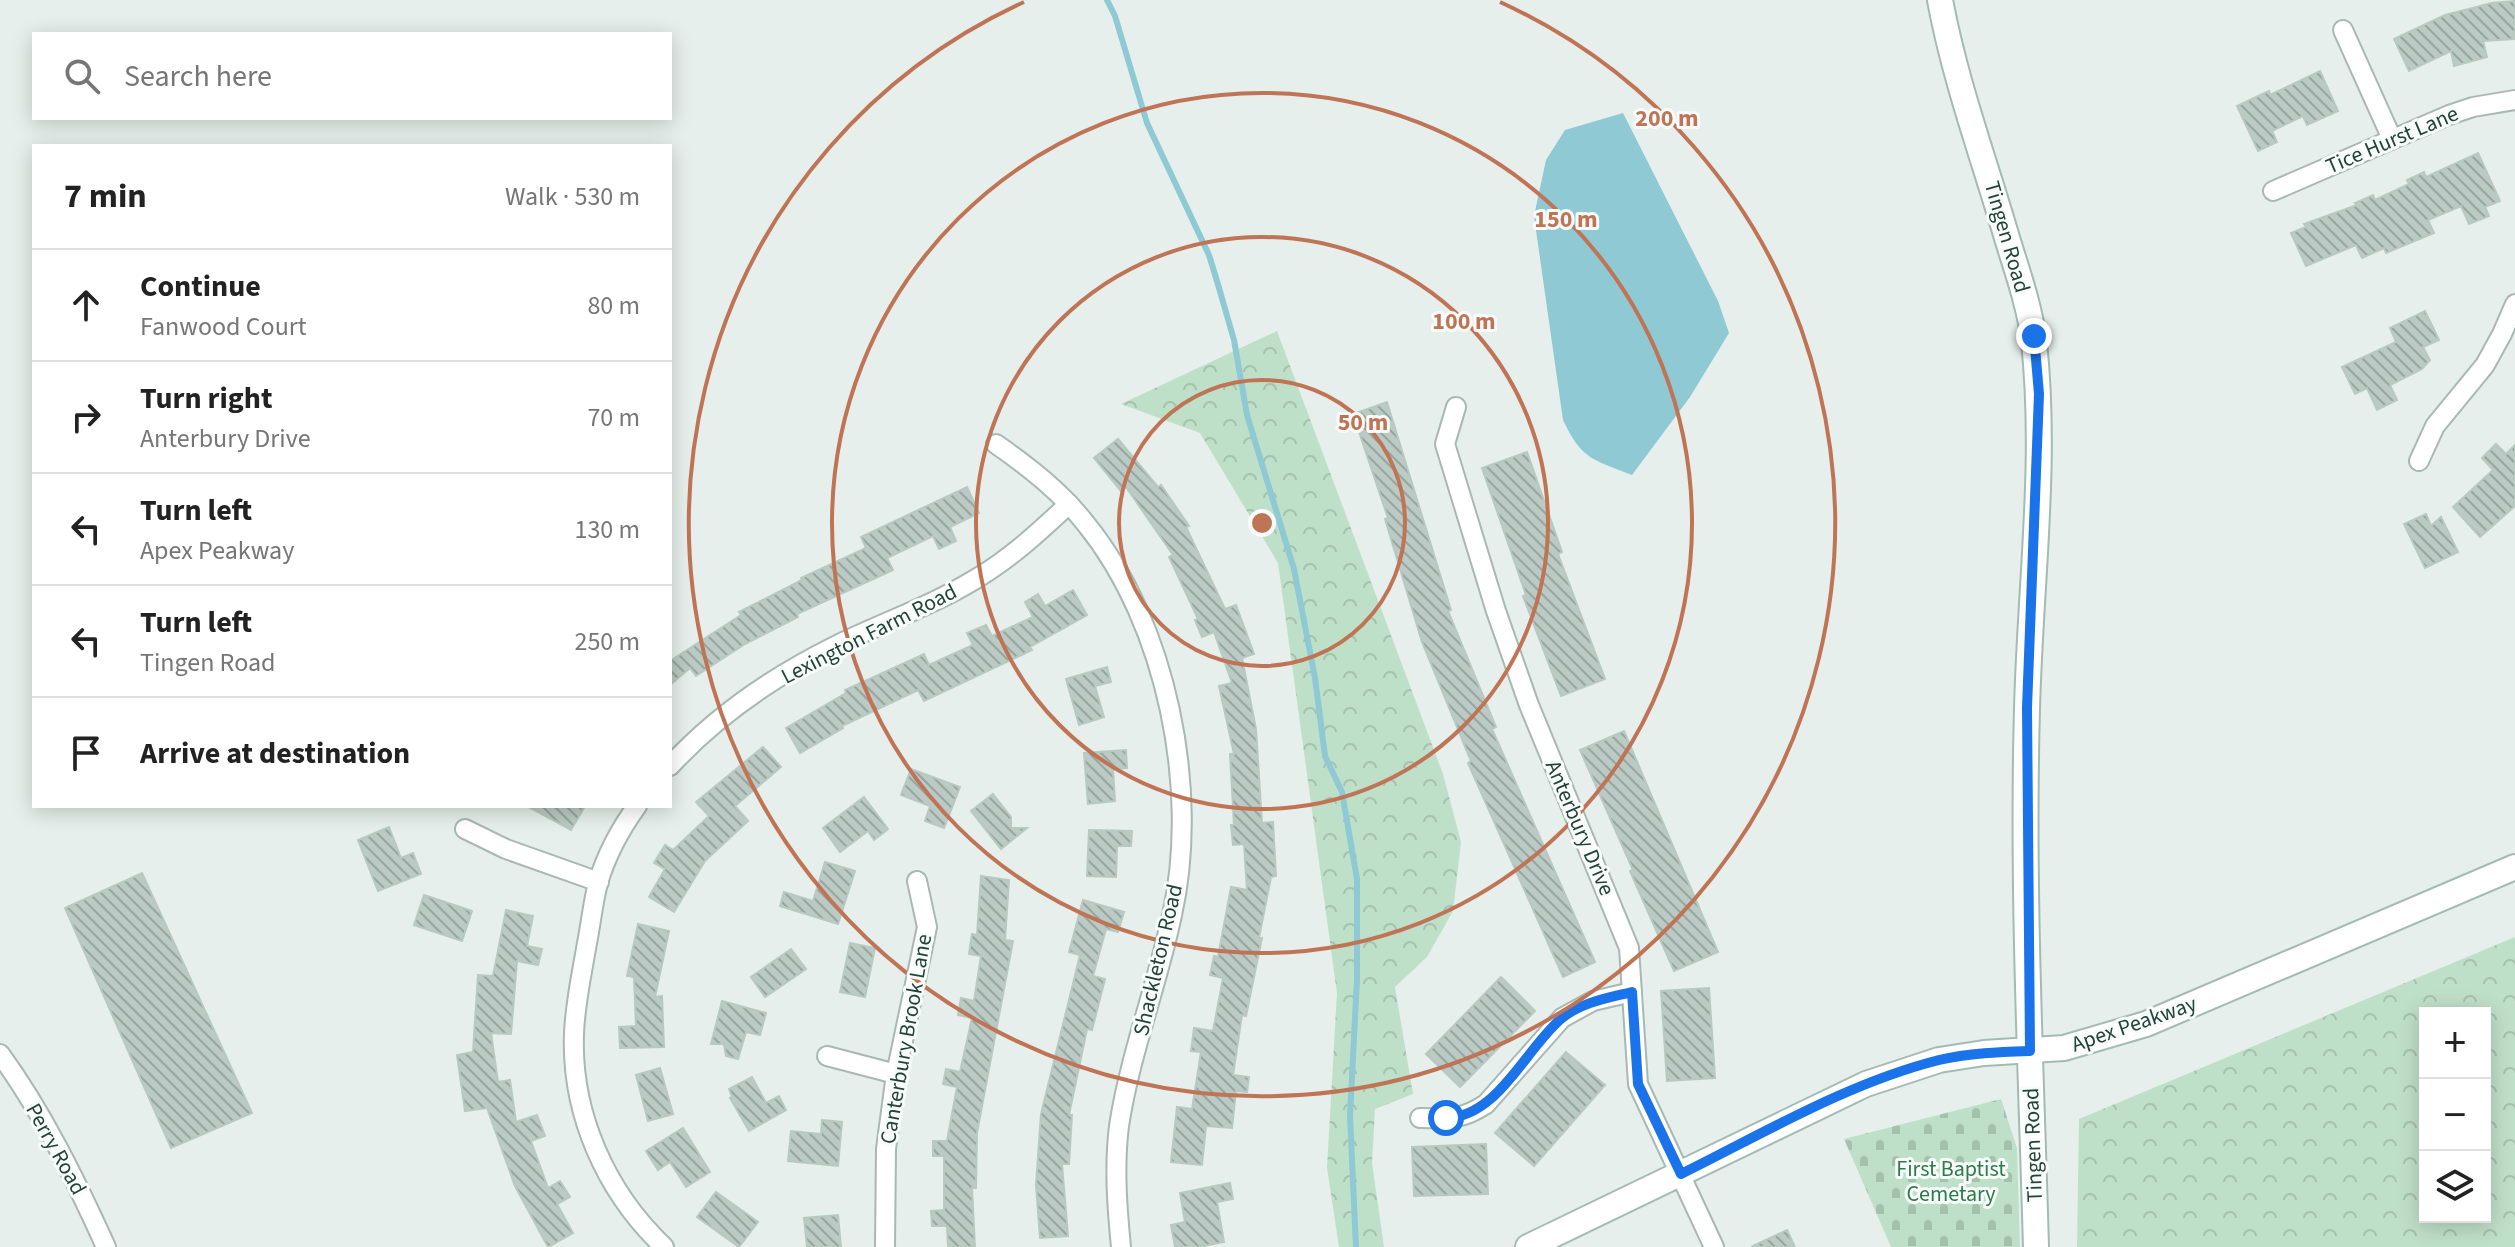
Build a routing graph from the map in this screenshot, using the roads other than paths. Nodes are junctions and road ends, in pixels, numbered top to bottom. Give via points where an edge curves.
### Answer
1 (1940, 0) edge
2 (2343, 30) dead end
3 (2515, 100) edge
4 (2392, 139) junction
5 (2273, 191) dead end
6 (2515, 304) edge
7 (1456, 407) dead end
8 (996, 444) dead end
9 (2419, 461) dead end
10 (1069, 504) junction
11 (672, 764) edge
12 (636, 808) edge
13 (465, 829) dead end
14 (2515, 867) edge
15 (917, 881) dead end
16 (599, 882) junction
17 (1632, 992) junction
18 (2030, 1051) junction
19 (0, 1054) edge
20 (827, 1056) dead end
21 (896, 1074) junction
22 (1420, 1118) dead end
23 (1681, 1174) junction
24 (106, 1247) edge
25 (664, 1247) edge
26 (885, 1247) edge
27 (1121, 1247) edge
28 (1528, 1247) edge
29 (1714, 1247) edge
30 (2036, 1247) edge

1 - 18 street, Tingen Road via 2020,278 2034,336 2039,394 2027,722
2 - 4 street
3 - 4 street, Tice Hurst Lane via 2473,107
4 - 5 street, Tice Hurst Lane
6 - 9 street via 2485,365 2435,426
7 - 17 street, Anterbury Drive via 1445,444 1529,705 1629,948
8 - 10 street, Shackleton Road
10 - 11 street, Lexington Farm Road via 1018,551 971,582 836,645 764,687
10 - 27 street, Shackleton Road via 1111,560 1148,636 1174,731 1180,793 1173,913 1119,1126
12 - 16 street
13 - 16 street
14 - 18 street, Apex Peakway via 2146,1024 2074,1046
15 - 21 street, Canterbury Brook Lane via 927,927
16 - 25 street via 576,1002 578,1092 612,1184
17 - 22 street via 1593,1001 1562,1018 1472,1113
17 - 23 street, Anterbury Drive via 1638,1084
18 - 23 street, Apex Peakway via 1939,1060 1866,1084
18 - 30 street, Tingen Road
19 - 24 street, Perry Road via 50,1135
20 - 21 street
21 - 26 street, Canterbury Brook Lane via 886,1149
23 - 28 street, Apex Peakway
23 - 29 street, Anterbury Drive

